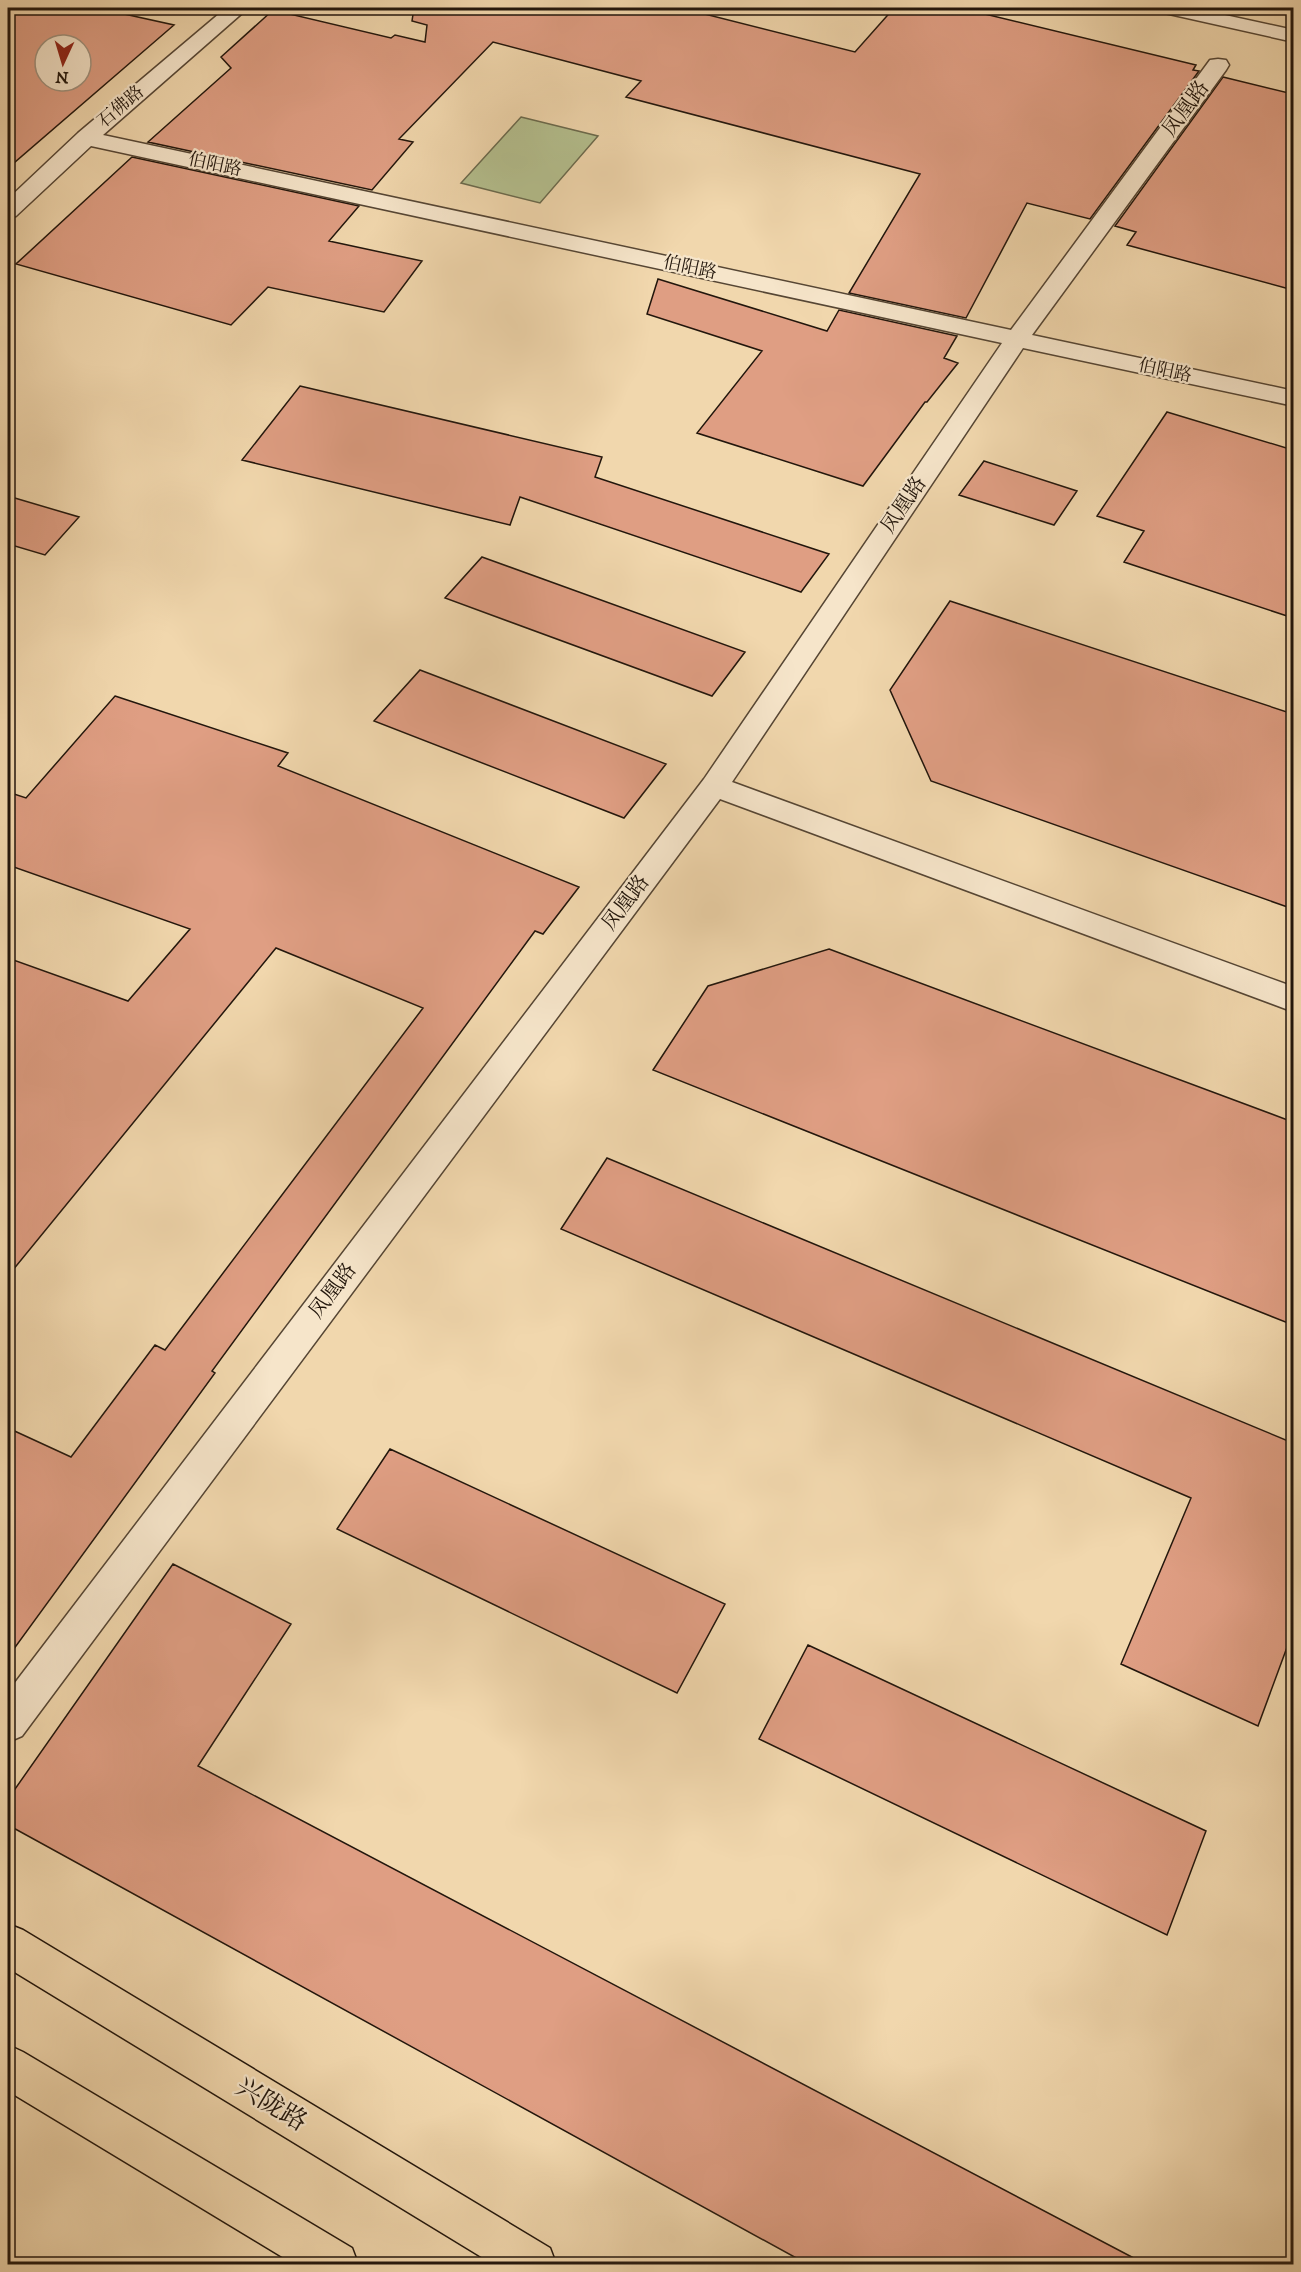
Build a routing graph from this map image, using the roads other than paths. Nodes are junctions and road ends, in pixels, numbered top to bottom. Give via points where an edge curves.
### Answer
1 (238, 8) edge
2 (1167, 8) edge
3 (1293, 36) edge
4 (1218, 65) dead end
5 (86, 138) junction
6 (8, 211) edge
7 (1017, 339) junction
8 (1293, 399) edge
9 (714, 786) junction
10 (1293, 1000) edge
11 (8, 1723) edge
12 (8, 1945) edge
13 (8, 2067) edge
14 (336, 2265) edge
15 (534, 2265) edge

1 - 5 street, 石佛路
2 - 3 street
4 - 7 street, 凤凰路
5 - 6 street, 石佛路
5 - 7 street, 伯阳路
7 - 8 street, 伯阳路
7 - 9 street, 凤凰路
9 - 10 street
9 - 11 street, 凤凰路
12 - 15 highway, 兴陇路
13 - 14 highway

